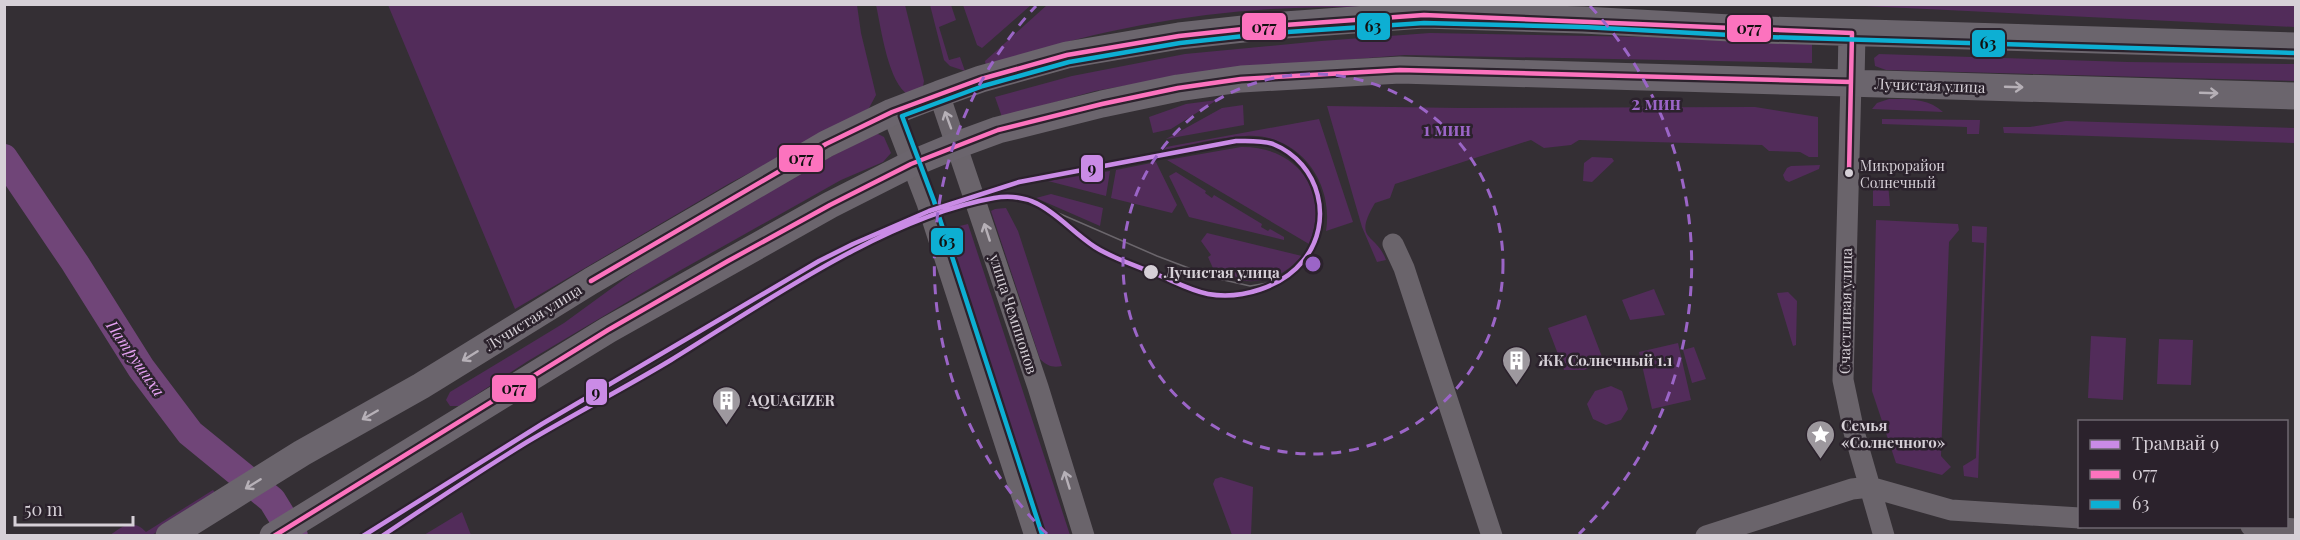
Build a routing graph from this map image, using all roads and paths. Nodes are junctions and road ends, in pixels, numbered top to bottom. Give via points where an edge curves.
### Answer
1 (1851, 33) junction
2 (2295, 45) edge
3 (1851, 82) junction
4 (939, 94) junction
5 (2295, 96) edge
6 (892, 112) junction
7 (957, 145) junction
8 (911, 164) junction
9 (1393, 244) dead end
10 (1870, 487) junction
11 (2078, 518) edge
12 (169, 536) edge
13 (273, 536) edge
14 (1035, 536) edge
15 (1084, 536) edge
16 (1492, 536) edge
17 (1706, 536) edge
18 (1884, 536) edge

1 - 2 main road, Лучистая улица
1 - 3 main road
1 - 4 main road, Лучистая улица via 1424,15 1179,36 1067,56
3 -> 5 main road, Лучистая улица
3 - 7 main road, Лучистая улица via 1400,70 1240,79 1102,104 998,130
3 - 10 street, Счастливая улица via 1844,380
4 - 6 main road, Лучистая улица
7 -> 4 street, улица Чемпионов
6 - 8 street
6 -> 12 main road, Лучистая улица via 826,144 591,281
7 - 8 main road, Лучистая улица
15 -> 7 street, улица Чемпионов
8 - 13 main road, Лучистая улица via 608,330
8 - 14 street
9 - 16 street
10 - 11 street via 1951,510
10 - 17 street via 1852,489
10 - 18 street, Счастливая улица

